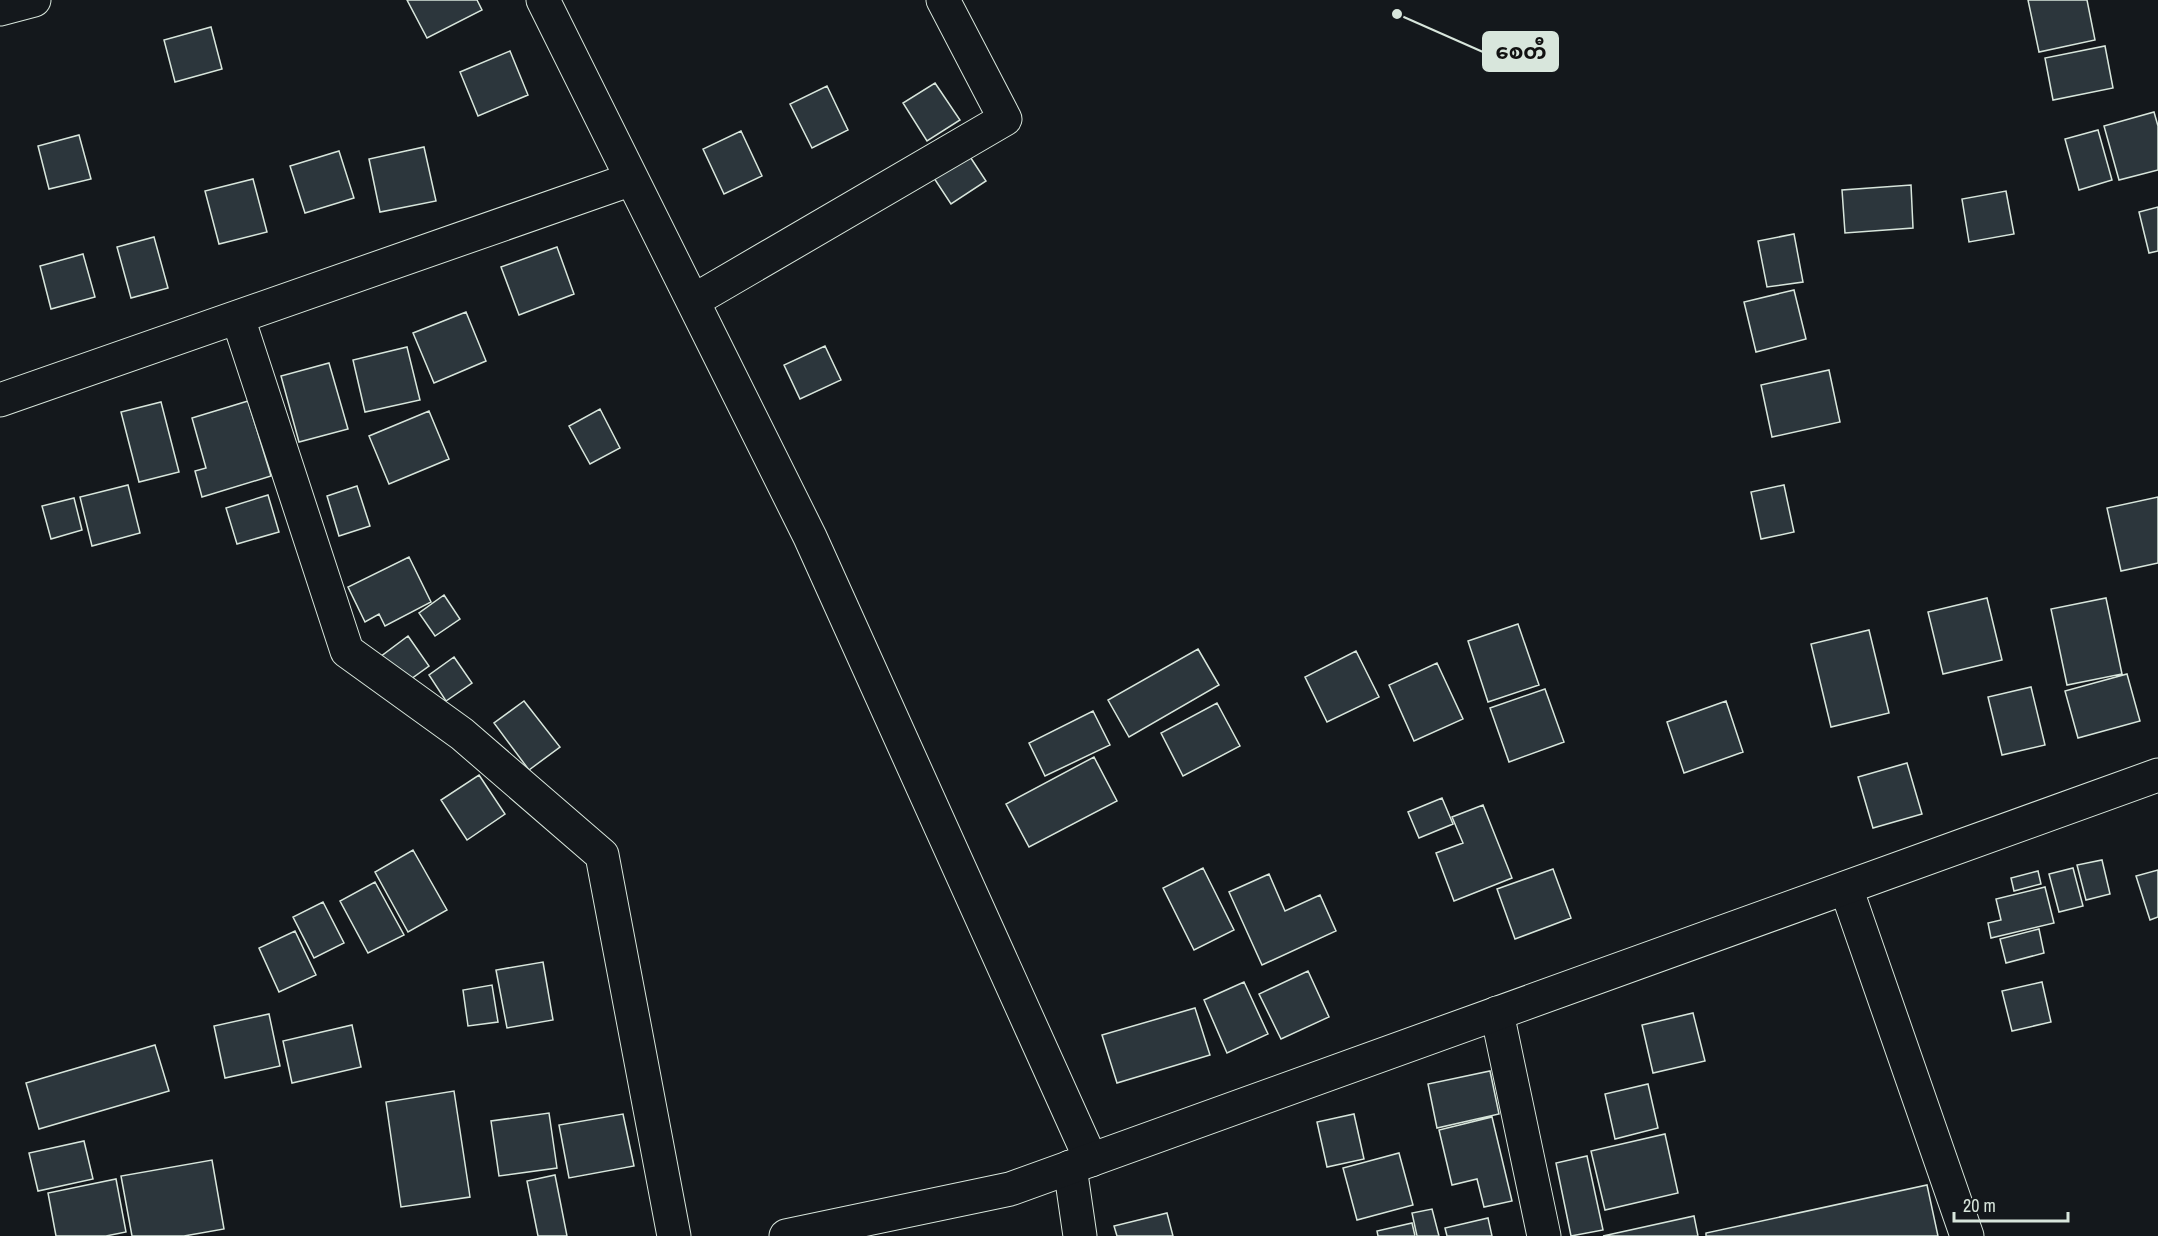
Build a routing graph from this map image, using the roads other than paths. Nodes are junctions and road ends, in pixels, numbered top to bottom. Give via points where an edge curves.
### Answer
1 (34, 0) edge
2 (543, 0) edge
3 (944, 0) edge
4 (0, 9) edge
5 (632, 179) junction
6 (693, 301) junction
7 (238, 318) junction
8 (0, 400) edge
9 (2158, 775) edge
10 (1845, 888) junction
11 (1497, 1013) junction
12 (1081, 1163) junction
13 (674, 1236) edge
14 (786, 1236) edge
15 (1080, 1236) edge
16 (1544, 1236) edge
17 (1967, 1236) edge

1 - 4 main road
2 - 5 main road
3 - 6 main road via 1005,119
5 - 6 main road
5 - 7 main road
6 - 12 main road via 810,537
7 - 8 main road
7 - 13 main road via 347,651 462,734 602,855
9 - 10 main road
10 - 11 main road
10 - 17 main road
11 - 12 main road
11 - 16 main road
12 - 14 main road via 1010,1189
12 - 15 main road

